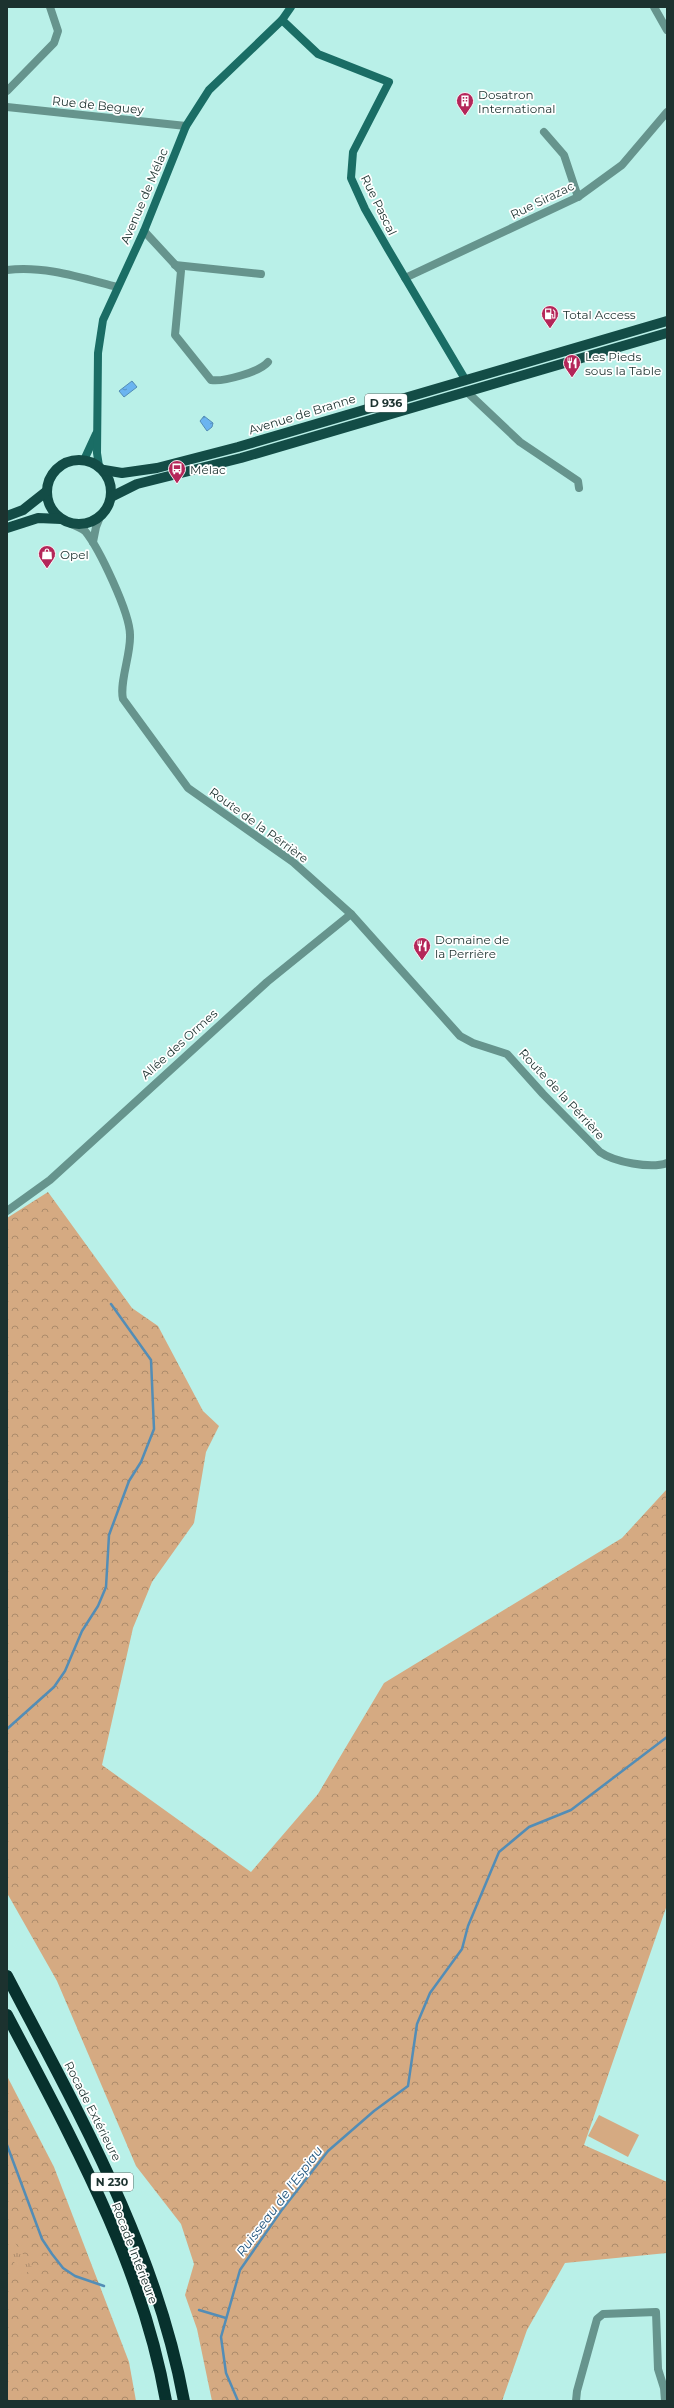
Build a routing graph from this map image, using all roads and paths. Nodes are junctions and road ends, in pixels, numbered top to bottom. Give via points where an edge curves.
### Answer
1 (50, 7) edge
2 (291, 7) edge
3 (654, 7) edge
4 (282, 20) junction
5 (667, 30) edge
6 (7, 91) edge
7 (7, 107) edge
8 (667, 112) edge
9 (186, 126) junction
10 (544, 132) dead end
11 (578, 197) junction
12 (144, 231) junction
13 (176, 265) junction
14 (7, 270) edge
15 (261, 274) dead end
16 (405, 278) junction
17 (117, 287) junction
18 (667, 321) edge
19 (667, 333) edge
20 (268, 362) dead end
21 (465, 379) junction
22 (466, 391) junction
23 (97, 431) junction
24 (84, 460) junction
25 (101, 468) junction
26 (579, 488) dead end
27 (47, 491) junction
28 (111, 497) junction
29 (7, 516) edge
30 (100, 517) junction
31 (61, 519) junction
32 (71, 524) junction
33 (7, 528) edge
34 (93, 542) junction
35 (351, 914) junction
36 (667, 1163) edge
37 (7, 1211) edge
38 (7, 1976) edge
39 (7, 2015) edge
40 (665, 2388) edge
41 (166, 2401) edge
42 (184, 2401) edge
43 (576, 2401) edge
44 (665, 2401) edge

1 - 6 street via 58,31 54,43
2 - 4 street, Avenue de Mélac
3 - 5 street
4 - 9 street, Avenue de Mélac via 214,85
4 - 16 street, Rue Pascal via 318,54 389,82 353,152 351,178 365,209
7 - 9 street, Rue de Beguey
8 - 11 street, Rue Sirazac via 622,165
9 - 12 street, Avenue de Mélac
10 - 11 street via 564,155
11 - 16 street, Rue Sirazac
12 - 13 street
12 - 17 street, Avenue de Mélac
13 - 15 street
13 - 20 street via 181,271 175,335 211,380 222,380 262,368
14 - 17 street via 49,272
16 - 21 street, Rue Pascal
17 - 23 street, Avenue de Mélac via 103,320 98,353
18 - 21 main road, Avenue de Branne / D 936
19 - 22 main road, Avenue de Branne / D 936
21 - 25 main road, Avenue de Branne / D 936 via 238,447 158,468 122,472
22 - 26 street via 520,442 578,481
22 - 28 main road, Avenue de Branne / D 936 via 241,458 137,484
23 - 24 street, Avenue de Mélac
23 - 25 street, Avenue de Mélac
24 - 25 main road
24 - 27 main road via 73,460 54,471
25 - 28 main road via 112,488
27 - 29 main road via 23,510
27 - 31 main road via 48,502 53,512
28 - 30 main road via 106,511
30 - 32 main road via 82,524
30 - 34 street
31 - 32 main road
31 - 33 main road via 38,518
32 - 34 street, Route de la Pérrière via 83,530
34 - 35 street, Route de la Pérrière via 123,605 130,633 127,666 121,691 123,698 188,788 294,862
35 - 36 street, Route de la Pérrière via 460,1036 507,1054 600,1152 609,1159 658,1167
35 - 37 street, Allée des Ormes via 267,982 28,1198
38 - 42 highway, Rocade Extérieure / N 230 via 80,2116 137,2240 163,2314 178,2367
39 - 41 highway, Rocade Intérieure / N 230 via 62,2121 123,2254 145,2316
40 - 43 street via 658,2369 656,2312 603,2314 597,2319
40 - 44 street

